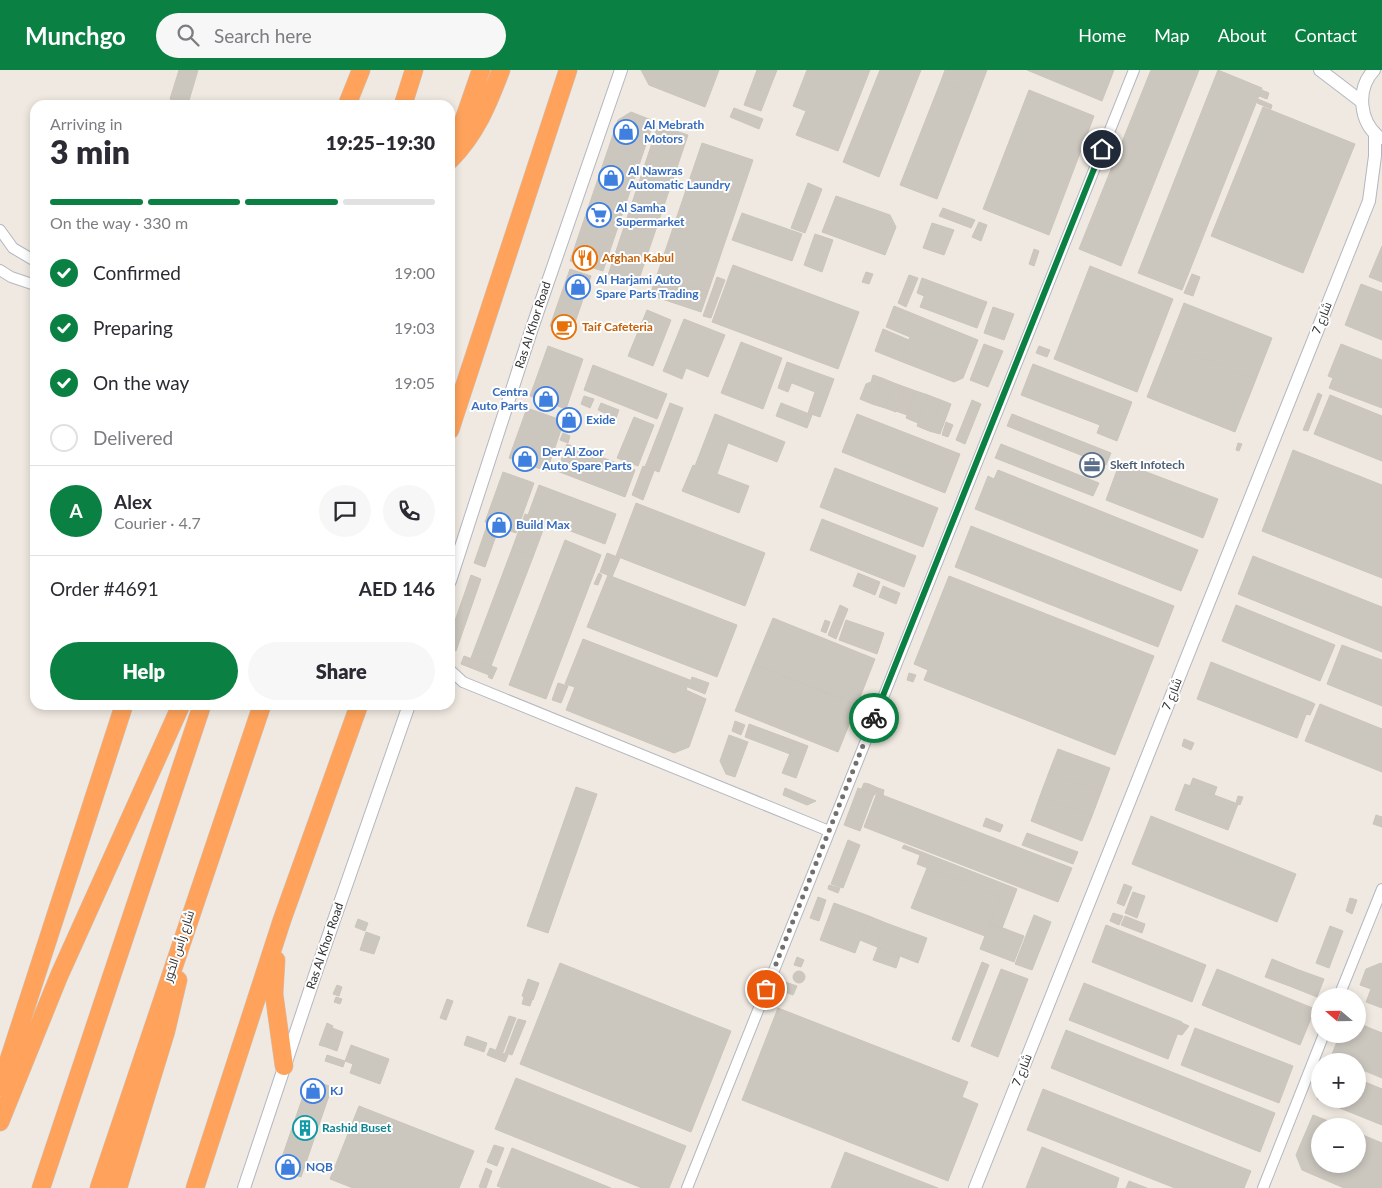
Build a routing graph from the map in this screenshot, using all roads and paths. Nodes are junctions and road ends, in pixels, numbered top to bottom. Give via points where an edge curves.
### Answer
1 (361, 70) edge
2 (414, 70) edge
3 (481, 70) edge
4 (501, 70) edge
5 (568, 70) edge
6 (578, 70) edge
7 (620, 70) edge
8 (1134, 70) edge
9 (1320, 70) edge
10 (1374, 70) edge
11 (349, 100) edge
12 (405, 100) edge
13 (1362, 102) junction
14 (552, 120) junction
15 (1378, 136) edge
16 (455, 145) edge
17 (455, 155) edge
18 (1382, 182) edge
19 (1370, 201) junction
20 (0, 230) edge
21 (30, 258) edge
22 (0, 270) edge
23 (30, 283) edge
24 (455, 415) edge
25 (455, 566) edge
26 (455, 675) edge
27 (463, 682) junction
28 (455, 683) edge
29 (122, 710) edge
30 (179, 710) edge
31 (200, 710) edge
32 (260, 710) edge
33 (357, 710) edge
34 (408, 710) edge
35 (829, 830) junction
36 (1382, 889) edge
37 (187, 920) junction
38 (282, 920) junction
39 (1342, 988) edge
40 (1320, 1043) edge
41 (284, 1066) junction
42 (0, 1087) edge
43 (0, 1122) edge
44 (41, 1188) edge
45 (99, 1188) edge
46 (118, 1188) edge
47 (194, 1188) edge
48 (244, 1188) edge
49 (687, 1188) edge
50 (975, 1188) edge
51 (1263, 1188) edge

1 - 11 highway
2 - 12 highway
3 - 16 highway
4 - 17 highway via 481,119
5 - 14 highway
6 - 14 highway via 566,99
7 - 25 street, Ras Al Khor Road
8 - 35 street
9 - 13 street
10 - 13 street via 1364,87
13 - 15 street via 1366,119
14 - 24 highway
15 - 19 street, شارع 7
18 - 19 street, شارع 7
19 - 50 street, شارع 7
20 - 21 street via 13,248
22 - 23 street
26 - 27 street
27 - 28 street
27 - 35 street
29 - 42 highway
30 - 43 highway via 59,976
31 - 44 highway
32 - 37 highway, شارع رأس الخور
33 - 38 highway
34 - 41 street, Ras Al Khor Road
35 - 49 street
36 - 39 street
37 - 45 highway, شارع رأس الخور
37 - 46 highway via 173,1004
38 - 41 highway via 274,994
38 - 47 highway
40 - 51 street
41 - 48 street, Ras Al Khor Road

